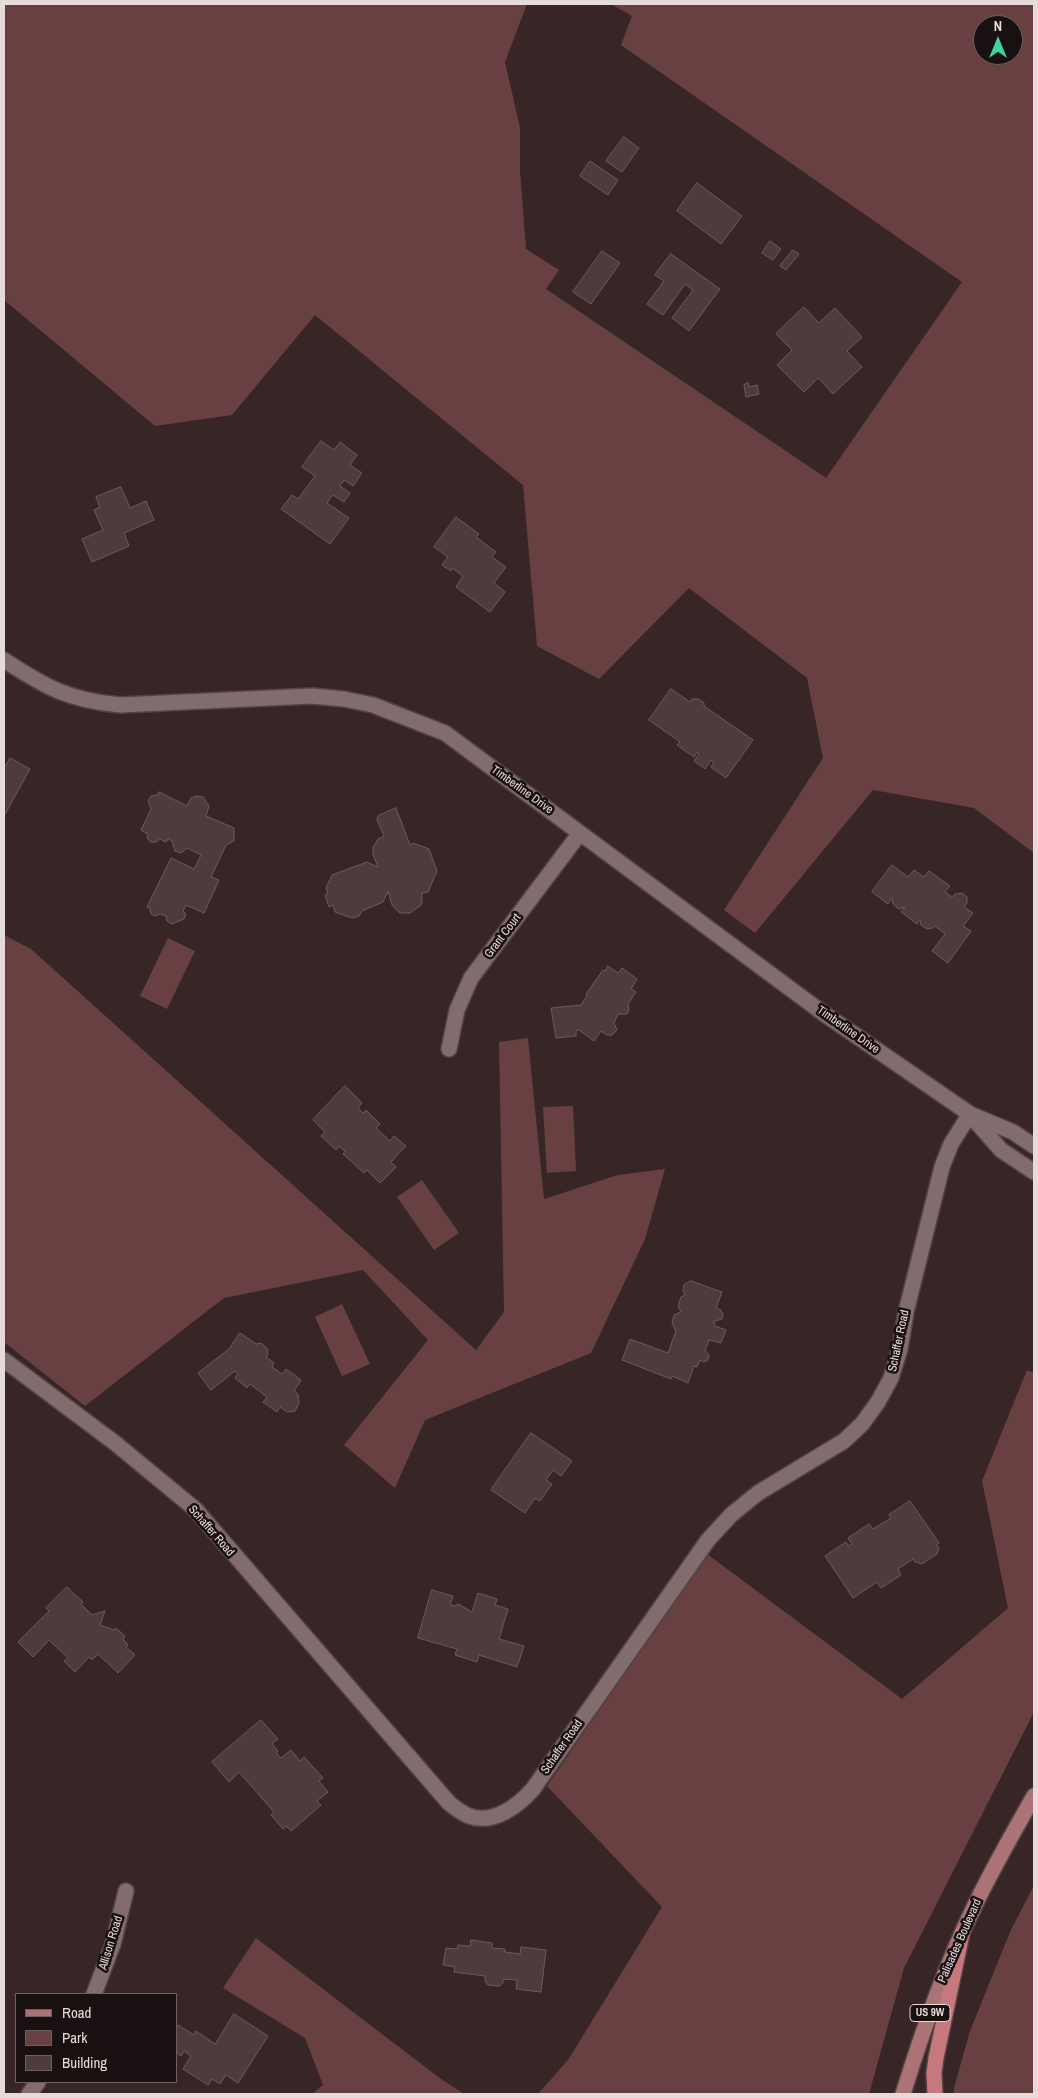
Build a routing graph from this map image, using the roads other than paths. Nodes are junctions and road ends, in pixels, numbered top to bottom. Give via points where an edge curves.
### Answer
1 (4, 660) edge
2 (580, 833) junction
3 (449, 1049) dead end
4 (970, 1114) junction
5 (1033, 1146) edge
6 (1021, 1163) junction
7 (1034, 1172) edge
8 (4, 1360) edge
9 (1034, 1796) edge
10 (126, 1891) dead end
11 (962, 1934) junction
12 (94, 1993) edge
13 (37, 2083) edge
14 (28, 2094) edge
15 (903, 2094) edge
16 (935, 2094) edge

1 - 2 street, Timberline Drive via 36,682 90,702 120,705 312,696 373,705 445,733
2 - 3 street, Grant Court via 471,978 460,1004
2 - 4 street, Timberline Drive via 823,1013
4 - 5 street, Timberline Drive via 1014,1132
4 - 6 street, Timberline Drive via 1001,1150
4 - 8 street, Schaffer Road via 951,1144 942,1167 900,1349 891,1378 878,1402 844,1441 758,1493 708,1540 533,1789 522,1802 506,1812 488,1817 472,1817 449,1803 194,1510 115,1443
5 - 6 street
6 - 7 street, Timberline Drive
9 - 11 main road, Palisades Boulevard / US 9W via 991,1873
10 - 12 street, Allison Road via 113,1944
11 - 15 main road, Palisades Boulevard / US 9W
11 - 16 highway via 936,2058
13 - 14 street

